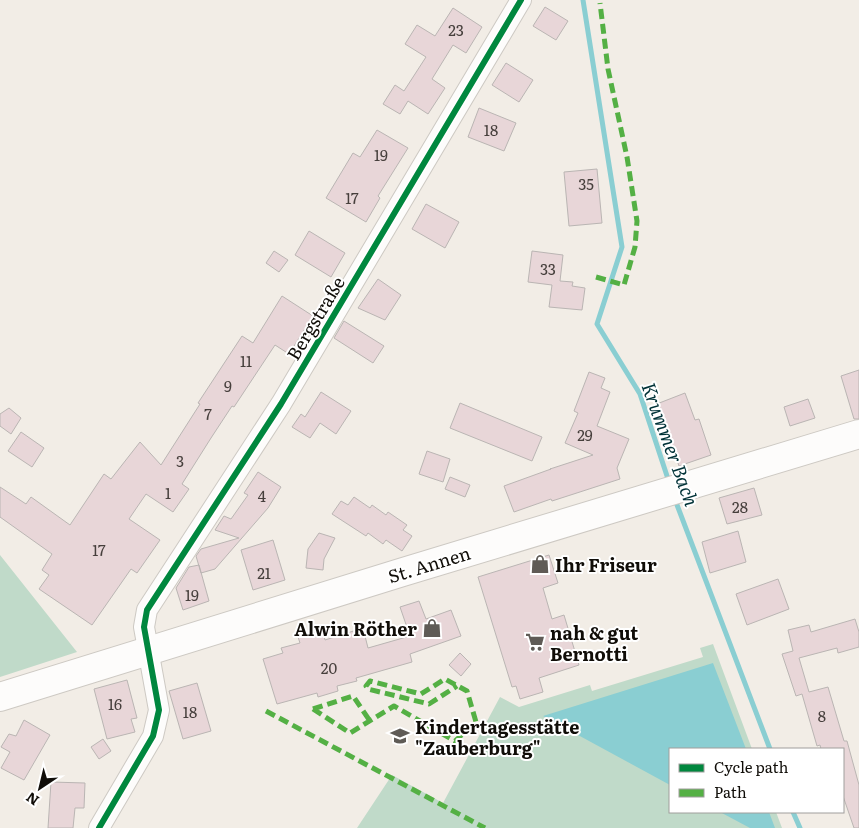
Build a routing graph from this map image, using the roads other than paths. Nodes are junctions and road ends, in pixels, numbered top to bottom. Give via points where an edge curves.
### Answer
1 (521, 0) edge
2 (859, 434) edge
3 (148, 651) junction
4 (0, 697) edge
5 (99, 828) edge

1 - 3 street, Bergstraße via 281,404 147,610 144,627
2 - 3 main road, St. Annen
3 - 4 main road, St. Annen
3 - 5 street, Bergstraße via 159,710 153,736

